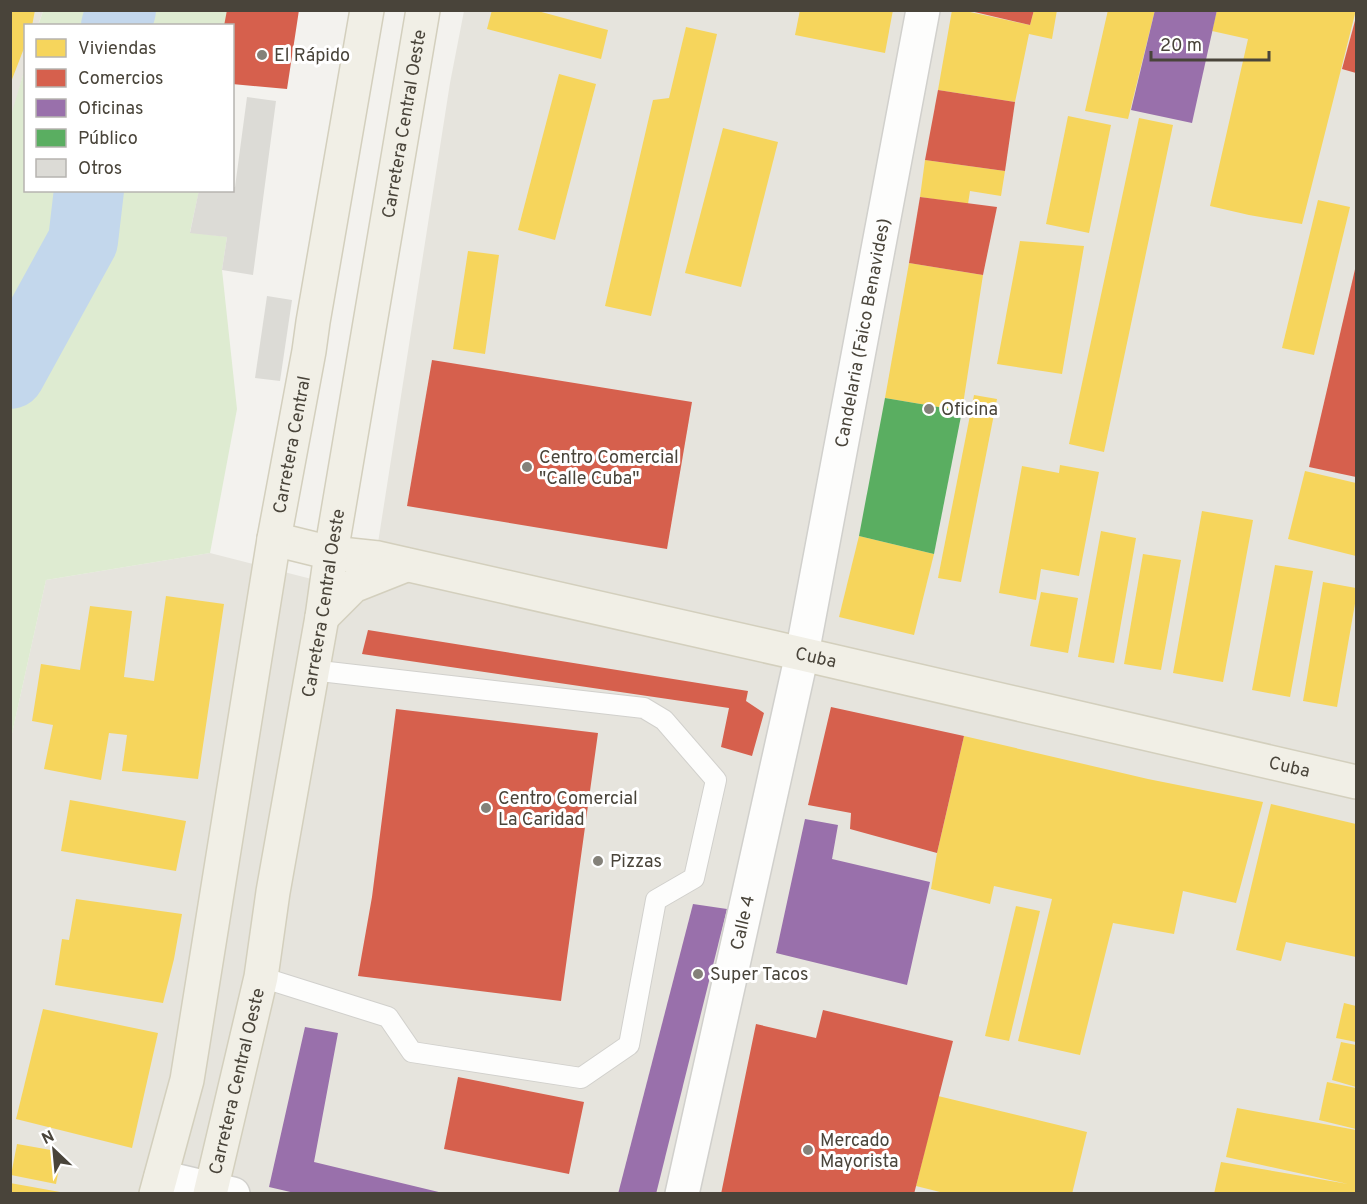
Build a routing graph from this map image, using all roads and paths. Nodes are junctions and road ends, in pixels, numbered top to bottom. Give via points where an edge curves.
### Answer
1 (367, 10) edge
2 (423, 10) edge
3 (923, 10) edge
4 (274, 539) junction
5 (331, 553) junction
6 (406, 565) junction
7 (322, 617) junction
8 (802, 654) junction
9 (311, 670) junction
10 (1356, 782) edge
11 (261, 977) junction
12 (158, 1185) edge
13 (219, 1192) edge
14 (682, 1194) edge

1 - 4 main road, Carretera Central
2 - 5 main road, Carretera Central Oeste
3 - 8 street, Candelaria (Faico Benavides)
4 - 5 main road, Cuba
4 - 12 main road via 187,1080
5 - 6 main road, Cuba
5 - 7 main road, Carretera Central Oeste
6 - 7 main road via 353,586
6 - 8 main road, Cuba
7 - 9 main road, Carretera Central Oeste
8 - 10 main road, Cuba
8 - 14 street, Calle 4
9 - 11 main road, Carretera Central Oeste
9 - 11 lane via 644,708 664,720 716,780 694,878 656,900 629,1045 581,1078 412,1052 388,1017
11 - 13 main road, Carretera Central Oeste
12 - 13 street

